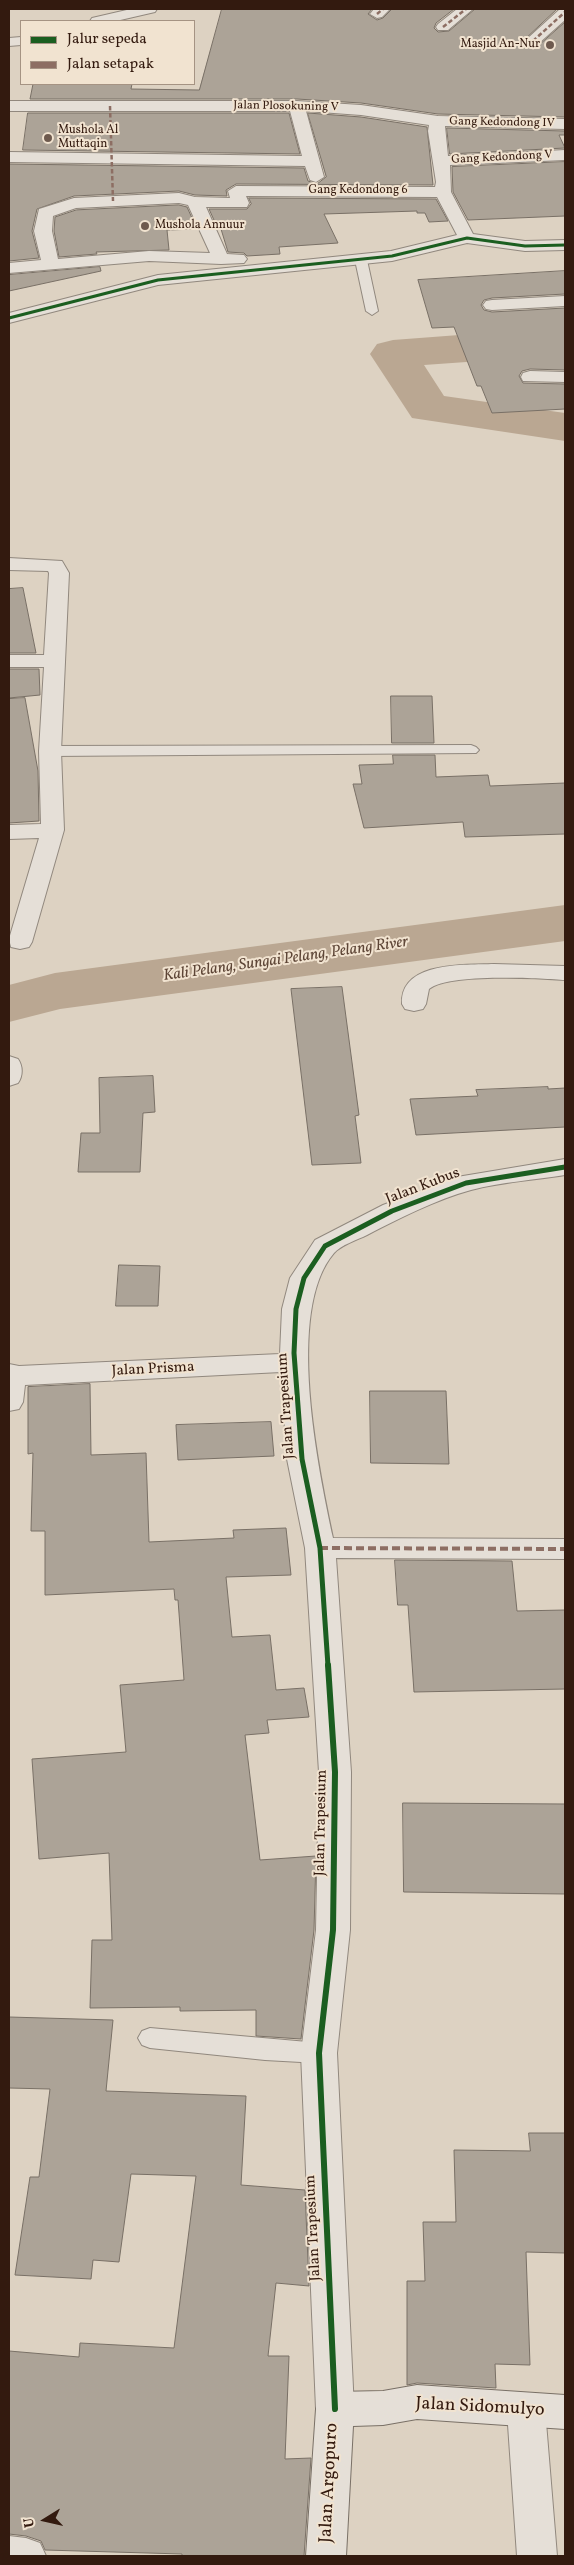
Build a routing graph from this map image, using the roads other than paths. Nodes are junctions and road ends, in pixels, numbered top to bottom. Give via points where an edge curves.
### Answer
1 (150, 9) edge
2 (466, 9) edge
3 (565, 12) edge
4 (102, 20) edge
5 (443, 27) dead end
6 (532, 41) dead end
7 (9, 106) edge
8 (297, 106) junction
9 (438, 121) junction
10 (565, 124) edge
11 (565, 155) edge
12 (9, 157) edge
13 (312, 161) junction
14 (440, 161) junction
15 (320, 190) junction
16 (443, 192) junction
17 (195, 202) junction
18 (468, 238) junction
19 (565, 245) edge
20 (221, 258) junction
21 (361, 260) junction
22 (50, 263) junction
23 (301, 266) junction
24 (9, 268) edge
25 (565, 301) edge
26 (492, 305) dead end
27 (372, 311) dead end
28 (9, 318) edge
29 (530, 377) dead end
30 (565, 377) edge
31 (9, 564) edge
32 (9, 661) edge
33 (56, 661) junction
34 (50, 750) junction
35 (471, 750) dead end
36 (53, 830) junction
37 (9, 832) edge
38 (20, 942) dead end
39 (565, 973) edge
40 (414, 1004) dead end
41 (9, 1064) edge
42 (9, 1078) edge
43 (565, 1167) edge
44 (325, 1246) joint
45 (296, 1362) junction
46 (10, 1384) edge
47 (320, 1548) junction
48 (565, 1549) edge
49 (150, 2038) dead end
50 (319, 2053) junction
51 (334, 2409) junction
52 (526, 2410) junction
53 (565, 2412) edge
54 (9, 2554) edge
55 (26, 2556) edge
56 (326, 2556) edge
57 (537, 2556) edge

1 - 4 street
2 - 5 street
3 - 6 street
7 - 8 street, Jalan Plosokuning V
8 - 9 street, Jalan Plosokuning V via 360,110
8 - 13 street
9 - 10 street, Gang Kedondong IV
9 - 14 street
11 - 14 street, Gang Kedondong V
12 - 13 street
13 - 15 street
14 - 16 street
15 - 16 street, Gang Kedondong 6
15 - 17 street, Gang Kedondong 6 via 236,191 241,203
16 - 18 street
17 - 20 street
17 - 22 street via 179,198 59,206 45,212 42,219
18 - 19 street via 525,246
18 - 21 street
20 - 22 street via 149,256
20 - 23 street
21 - 23 street
21 - 27 lane
22 - 24 street
23 - 28 street via 158,280
25 - 26 street
29 - 30 street
31 - 33 street via 46,563 57,567
32 - 33 street
33 - 34 street
34 - 35 lane
34 - 36 street
36 - 37 street
36 - 38 street
39 - 40 street via 541,970 438,975 421,983 414,994
41 - 42 street
43 - 44 street, Jalan Kubus via 466,1183 392,1212
44 - 45 street, Jalan Trapesium via 304,1278 296,1309
45 - 46 street, Jalan Prisma via 123,1372
45 - 47 street, Jalan Trapesium via 302,1459
47 - 48 street
47 - 50 street, Jalan Trapesium via 335,1772 333,1930
49 - 50 lane
50 - 51 street, Jalan Trapesium
51 - 52 street, Jalan Sidomulyo via 383,2408 417,2402
51 - 56 street, Jalan Argopuro
52 - 53 street, Jalan Sidomulyo
52 - 57 street
54 - 55 street

